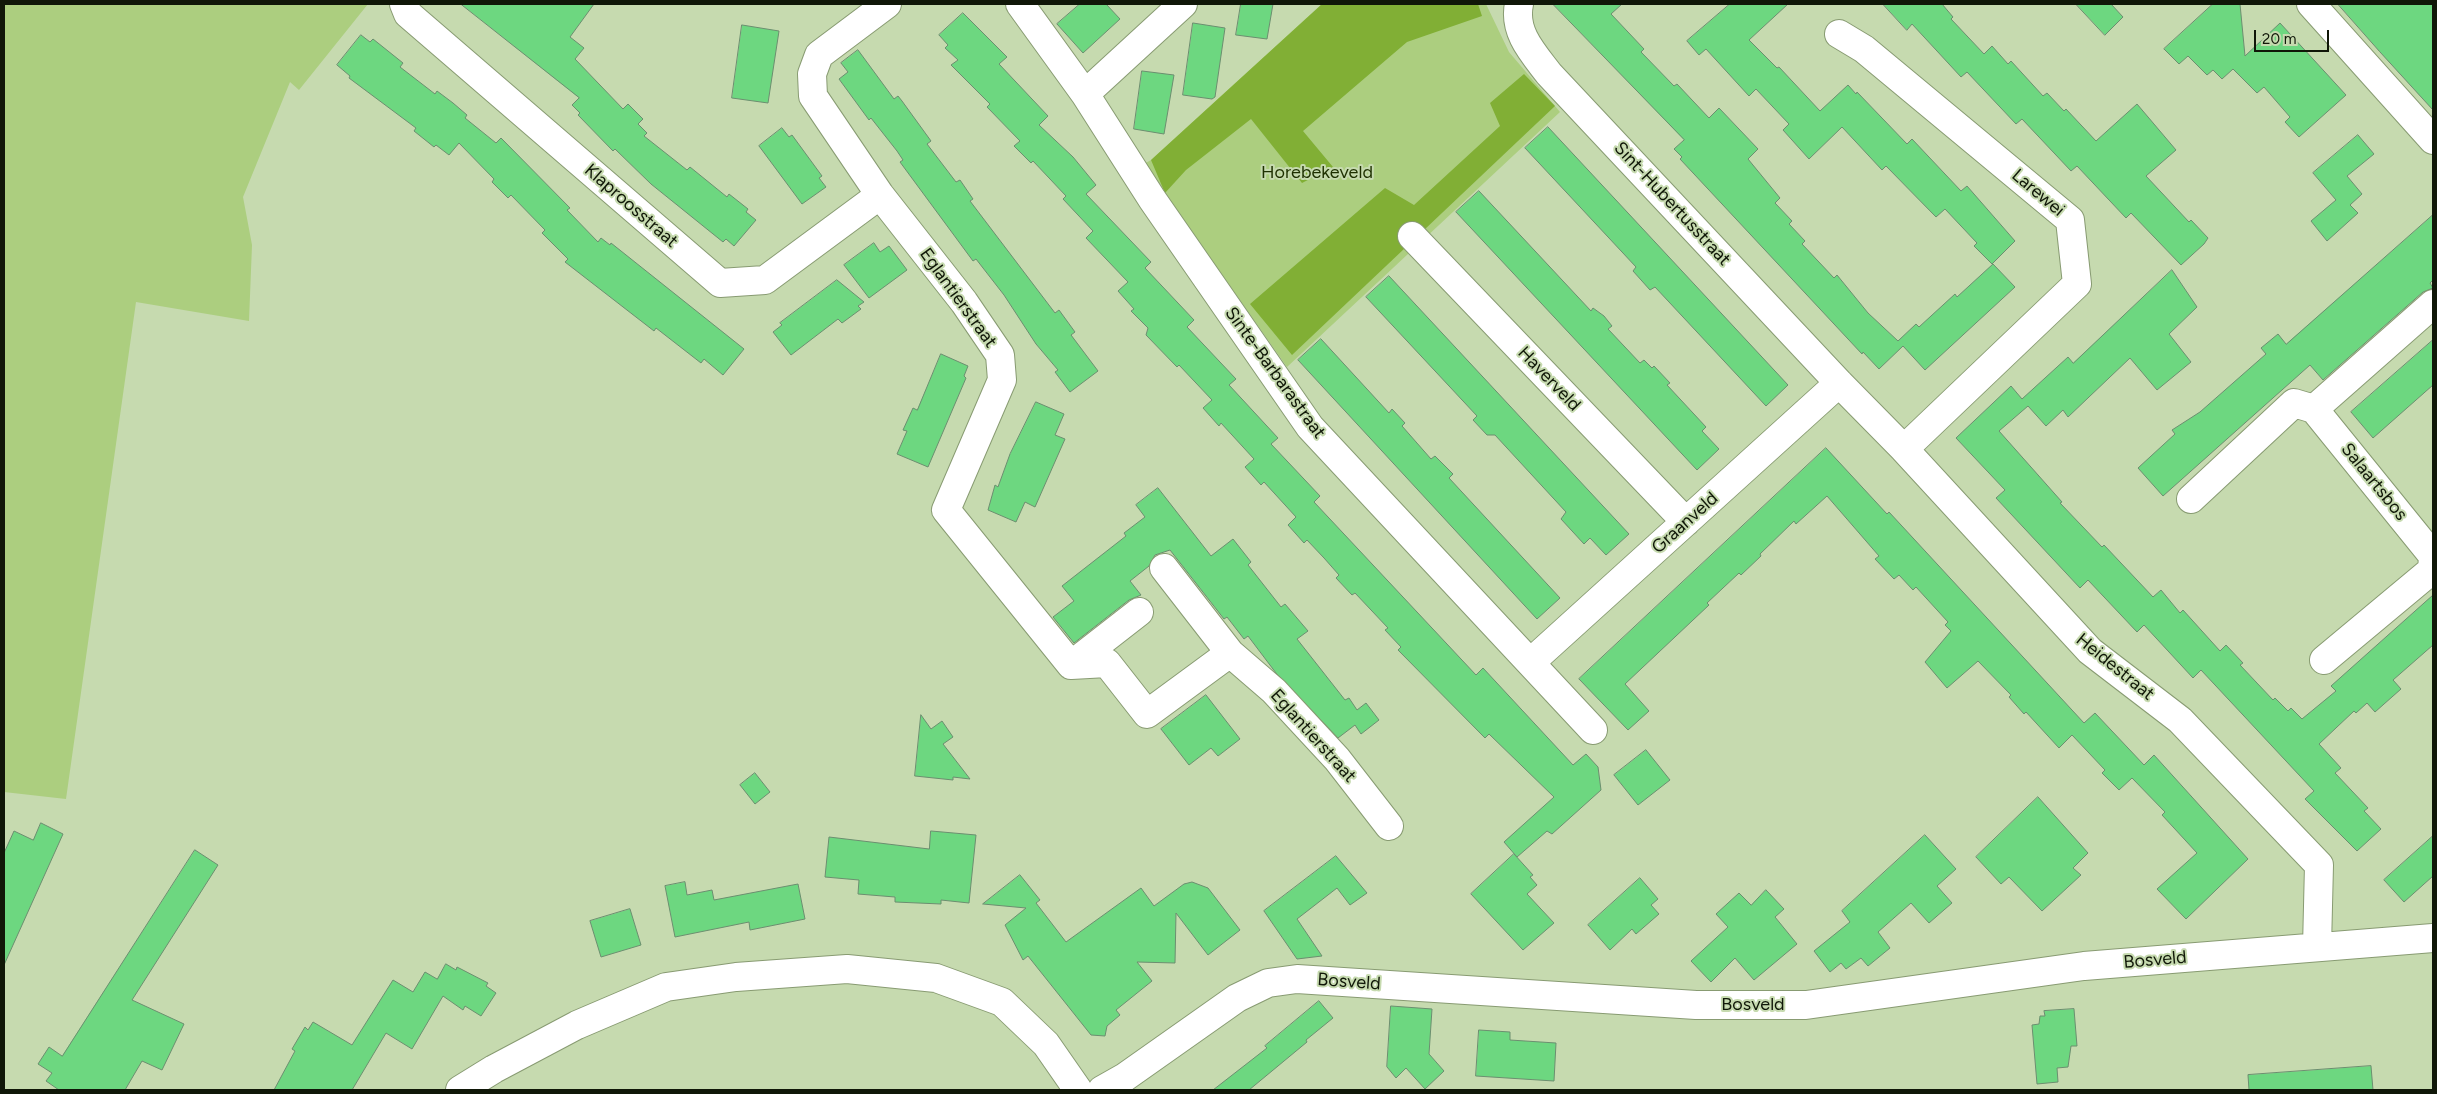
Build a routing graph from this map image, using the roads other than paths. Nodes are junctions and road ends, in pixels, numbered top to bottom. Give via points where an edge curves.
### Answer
1 (404, 4) edge
2 (887, 4) edge
3 (1020, 4) edge
4 (1183, 4) edge
5 (2311, 4) edge
6 (1513, 8) edge
7 (1838, 34) dead end
8 (1085, 94) junction
9 (2433, 140) edge
10 (880, 194) junction
11 (1412, 236) dead end
12 (2433, 304) edge
13 (1839, 383) junction
14 (2314, 408) junction
15 (1904, 448) junction
16 (2191, 499) dead end
17 (1686, 522) junction
18 (2433, 556) edge
19 (1164, 568) dead end
20 (1139, 612) dead end
21 (1230, 653) junction
22 (2324, 660) dead end
23 (1531, 662) junction
24 (1071, 665) junction
25 (1593, 730) dead end
26 (1390, 826) dead end
27 (2433, 938) edge
28 (2317, 947) junction
29 (460, 1090) edge
30 (1078, 1090) edge
31 (1102, 1090) edge

1 - 10 street, Klaproosstraat via 408,14 720,283 765,280
2 - 10 street, Eglantierstraat via 819,54 812,74 813,96
3 - 8 street, Sinte-Barbarastraat
4 - 8 street
5 - 9 street
6 - 13 street, Sint-Hubertusstraat via 1526,45 1549,74
7 - 15 street, Larewei via 1864,49 2070,220 2077,284
8 - 23 street, Sinte-Barbarastraat via 1156,205 1310,427
10 - 24 street, Eglantierstraat via 964,302 1000,355 1002,380 946,510
11 - 17 street, Haverveld
12 - 14 street
13 - 15 street, Heidestraat
13 - 17 street, Graanveld
14 - 16 street via 2294,403
14 - 18 street, Salaartsbos
15 - 28 street, Heidestraat via 2090,651 2180,720 2319,865
17 - 23 street, Graanveld
18 - 22 street, Salaartsbos via 2432,570
19 - 21 street, Eglantierstraat
20 - 24 street
21 - 24 street via 1147,714 1107,663
21 - 26 street, Eglantierstraat via 1274,691 1331,752
23 - 25 street, Sinte-Barbarastraat
27 - 28 street, Bosveld
28 - 31 street, Bosveld via 2084,966 1806,1005 1696,1005 1297,979 1268,984 1237,998
29 - 30 street via 577,1025 666,987 736,977 847,969 936,978 1002,1002 1046,1044

